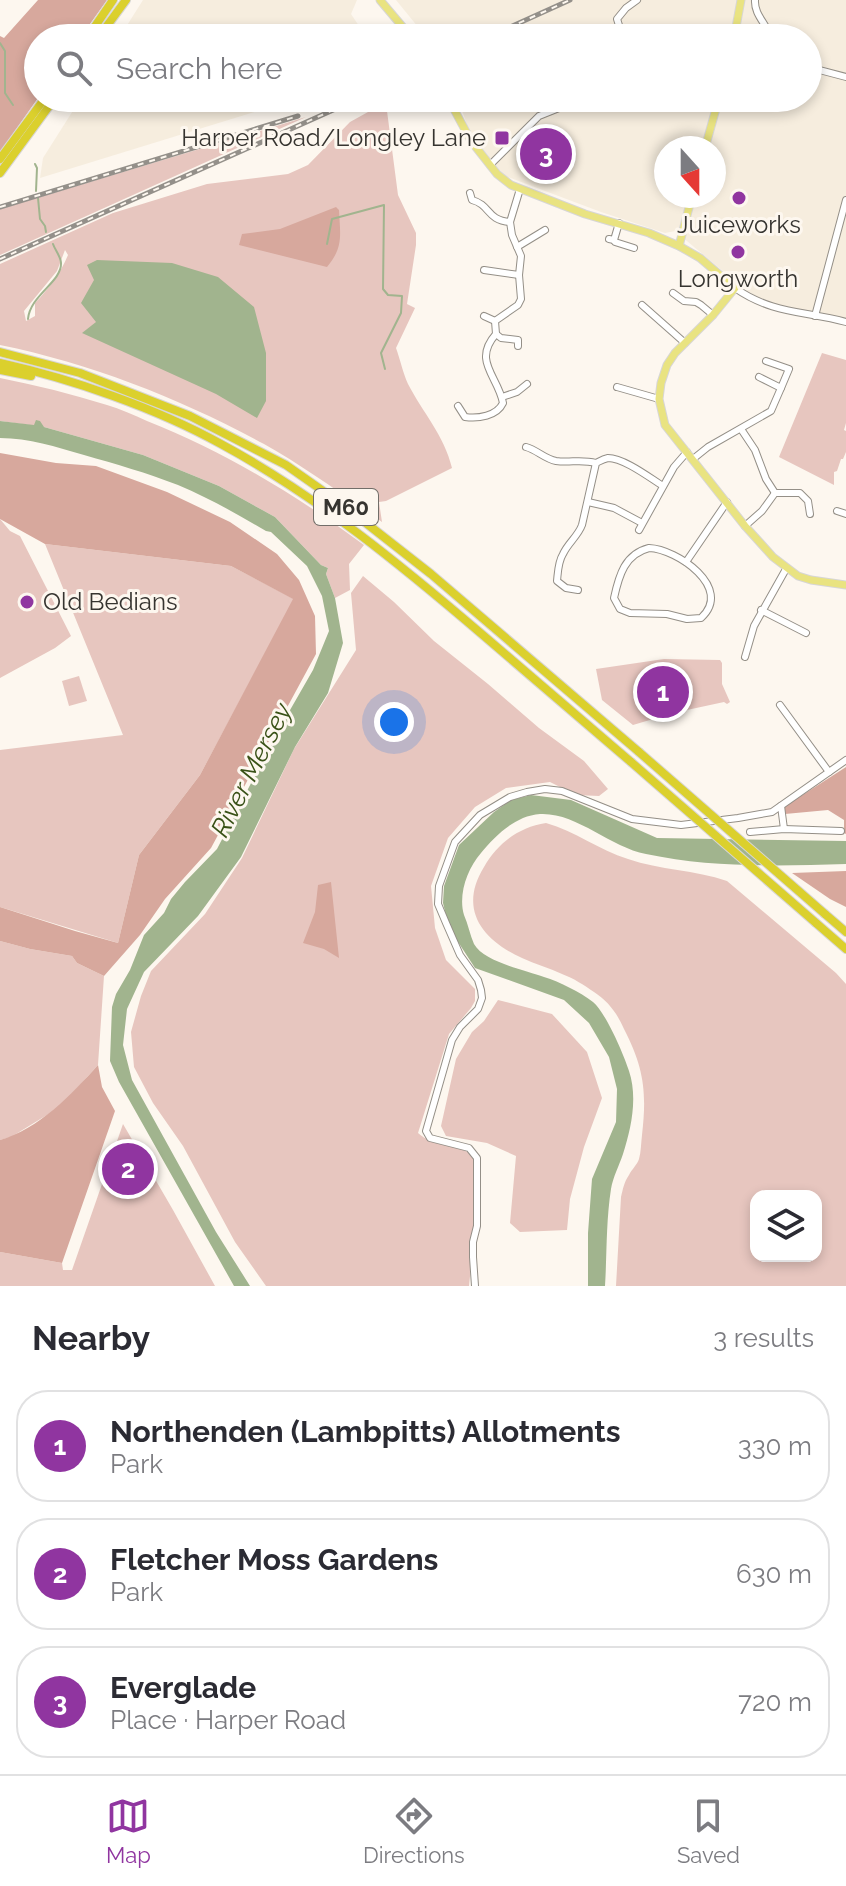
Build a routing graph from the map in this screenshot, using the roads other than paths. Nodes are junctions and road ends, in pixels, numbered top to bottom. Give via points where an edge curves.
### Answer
1 (113, 0) edge
2 (126, 0) edge
3 (380, 0) edge
4 (637, 0) edge
5 (741, 0) edge
6 (755, 0) edge
7 (97, 24) edge
8 (108, 24) edge
9 (400, 24) edge
10 (619, 24) edge
11 (737, 24) edge
12 (764, 24) edge
13 (822, 71) edge
14 (846, 77) edge
15 (35, 112) edge
16 (45, 112) edge
17 (455, 112) edge
18 (549, 112) edge
19 (715, 112) edge
20 (708, 136) edge
21 (0, 159) edge
22 (490, 165) junction
23 (0, 173) edge
24 (520, 189) junction
25 (470, 193) dead end
26 (846, 200) edge
27 (689, 208) edge
28 (510, 222) junction
29 (619, 223) junction
30 (545, 230) dead end
31 (679, 246) junction
32 (517, 247) junction
33 (634, 248) dead end
34 (484, 270) dead end
35 (519, 275) junction
36 (735, 288) junction
37 (673, 293) dead end
38 (642, 305) dead end
39 (713, 315) junction
40 (484, 316) dead end
41 (815, 316) junction
42 (495, 321) junction
43 (846, 322) edge
44 (496, 334) junction
45 (685, 343) junction
46 (518, 346) dead end
47 (0, 352) edge
48 (766, 361) dead end
49 (0, 363) edge
50 (0, 370) edge
51 (759, 377) dead end
52 (76, 383) junction
53 (527, 384) dead end
54 (617, 387) dead end
55 (781, 388) junction
56 (502, 397) junction
57 (659, 399) junction
58 (458, 406) dead end
59 (741, 429) junction
60 (526, 447) dead end
61 (690, 456) junction
62 (596, 463) junction
63 (663, 486) junction
64 (775, 493) junction
65 (588, 502) junction
66 (727, 502) junction
67 (812, 508) dead end
68 (837, 511) dead end
69 (846, 514) edge
70 (745, 526) junction
71 (686, 562) junction
72 (786, 569) junction
73 (846, 585) edge
74 (578, 590) dead end
75 (761, 610) junction
76 (806, 633) dead end
77 (745, 657) dead end
78 (780, 705) dead end
79 (846, 760) edge
80 (829, 772) junction
81 (781, 806) junction
82 (784, 829) junction
83 (841, 831) dead end
84 (750, 832) dead end
85 (846, 932) edge
86 (846, 949) edge
87 (475, 1286) edge

1 - 7 highway
2 - 8 highway
3 - 9 main road
4 - 10 street via 622,11
5 - 11 main road
6 - 12 street
13 - 14 street
15 - 21 highway
16 - 23 highway
17 - 22 main road
18 - 22 street
19 - 20 main road
22 - 24 main road via 502,180
24 - 28 street
24 - 29 main road
25 - 28 street via 499,221
26 - 41 street
27 - 31 main road
28 - 32 street
29 - 31 main road
29 - 33 street via 611,239
30 - 32 street
31 - 36 main road
32 - 35 street
34 - 35 street
35 - 42 street via 518,305
36 - 39 main road
36 - 41 street via 768,306
37 - 39 street via 682,304 696,302
38 - 45 street
39 - 45 main road
40 - 42 street
41 - 43 street
42 - 44 street
44 - 46 street via 518,340
44 - 56 street via 485,361
45 - 57 main road via 667,365
47 - 85 highway, M60, bridge via 80,373 190,416 286,465 431,574
48 - 55 street via 789,369
49 - 52 highway, M60
50 - 52 highway, M60
51 - 55 street
52 - 86 highway, M60, bridge via 220,443 381,549
53 - 56 street
54 - 57 street
55 - 59 street via 771,411
56 - 58 street via 497,412 473,419
57 - 61 main road via 665,425
59 - 61 street
59 - 64 street
60 - 62 street via 555,461
61 - 63 street via 674,467
61 - 66 main road
62 - 63 street via 615,459
62 - 65 street
63 - 65 street via 641,527 614,508
64 - 67 street via 800,493
64 - 70 street
65 - 74 street via 579,533 563,552 557,581
66 - 70 main road
66 - 71 street
68 - 69 street
70 - 72 main road
71 - 71 street via 711,589 701,618 624,612 615,602 626,562 637,551 656,549
72 - 73 main road via 811,580
72 - 75 street
75 - 76 street
75 - 77 street
78 - 80 street
79 - 80 street
80 - 81 street
81 - 82 street
81 - 87 street via 772,812 681,825 632,819 545,789 510,797 480,815 455,842 438,904 460,955 478,980 482,998 452,1040 426,1131 430,1138 469,1148 477,1158
82 - 83 street
82 - 84 street

